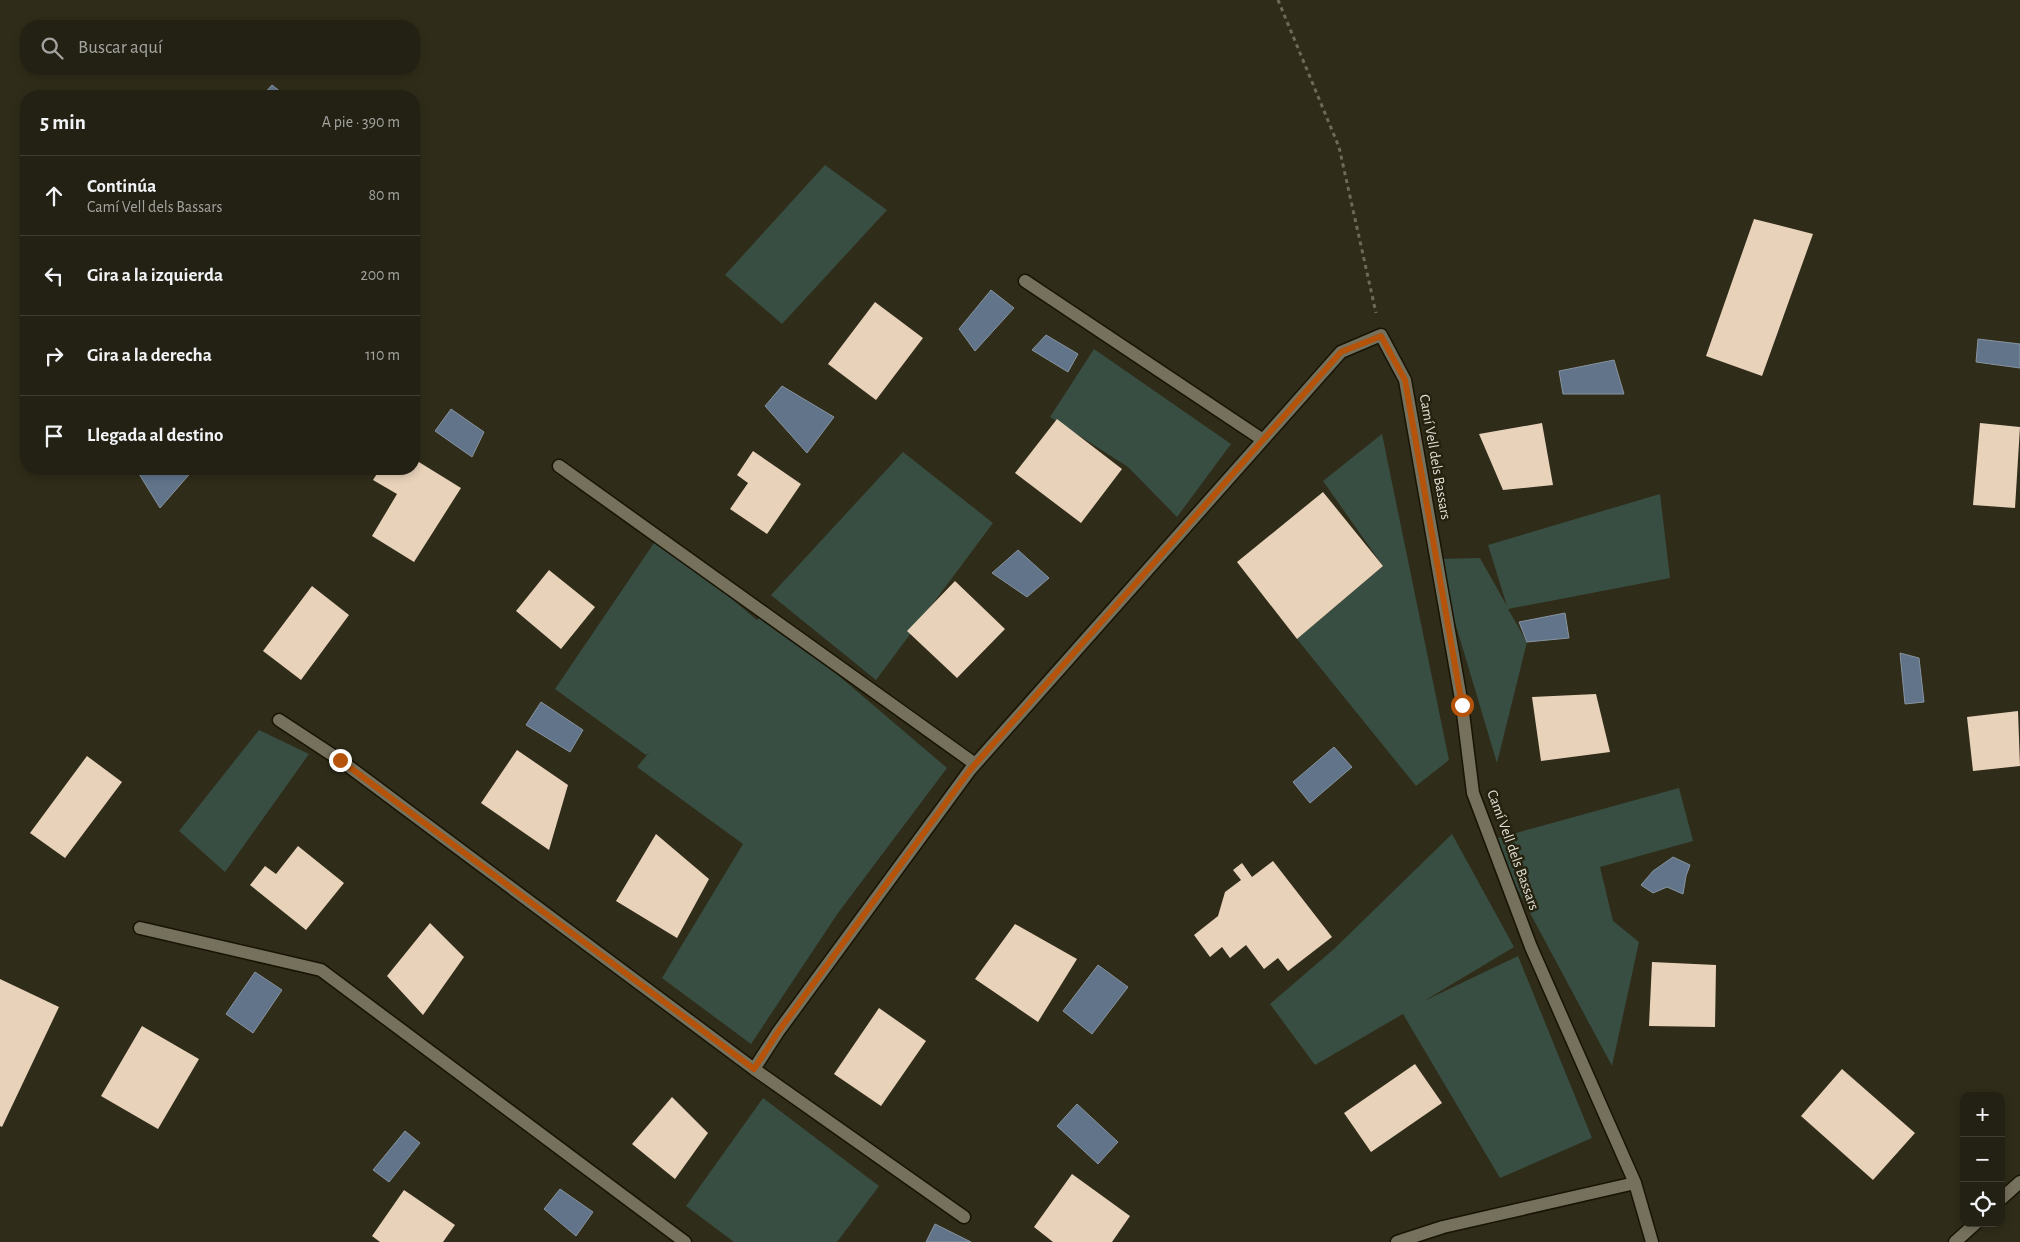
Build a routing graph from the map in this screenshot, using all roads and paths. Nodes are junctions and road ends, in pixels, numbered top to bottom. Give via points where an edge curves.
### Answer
1 (1278, 0) edge
2 (1025, 281) dead end
3 (1381, 336) junction
4 (1262, 440) junction
5 (559, 466) dead end
6 (279, 720) dead end
7 (976, 764) junction
8 (140, 928) dead end
9 (754, 1069) junction
10 (2020, 1182) edge
11 (1635, 1183) junction
12 (2005, 1196) edge
13 (964, 1217) dead end
14 (1972, 1227) edge
15 (685, 1242) edge
16 (1397, 1242) edge
17 (1652, 1242) edge
18 (1955, 1242) edge

1 - 3 path via 1339,147
2 - 4 street
3 - 4 street via 1341,352
3 - 11 street, Camí Vell dels Bassars via 1405,380 1462,705 1473,794 1532,947
4 - 7 street
5 - 7 street
6 - 9 street via 340,760
7 - 9 street
8 - 15 street via 321,970
9 - 13 street
10 - 12 street
11 - 16 street via 1443,1227
11 - 17 street, Camí Vell dels Bassars
14 - 18 street

